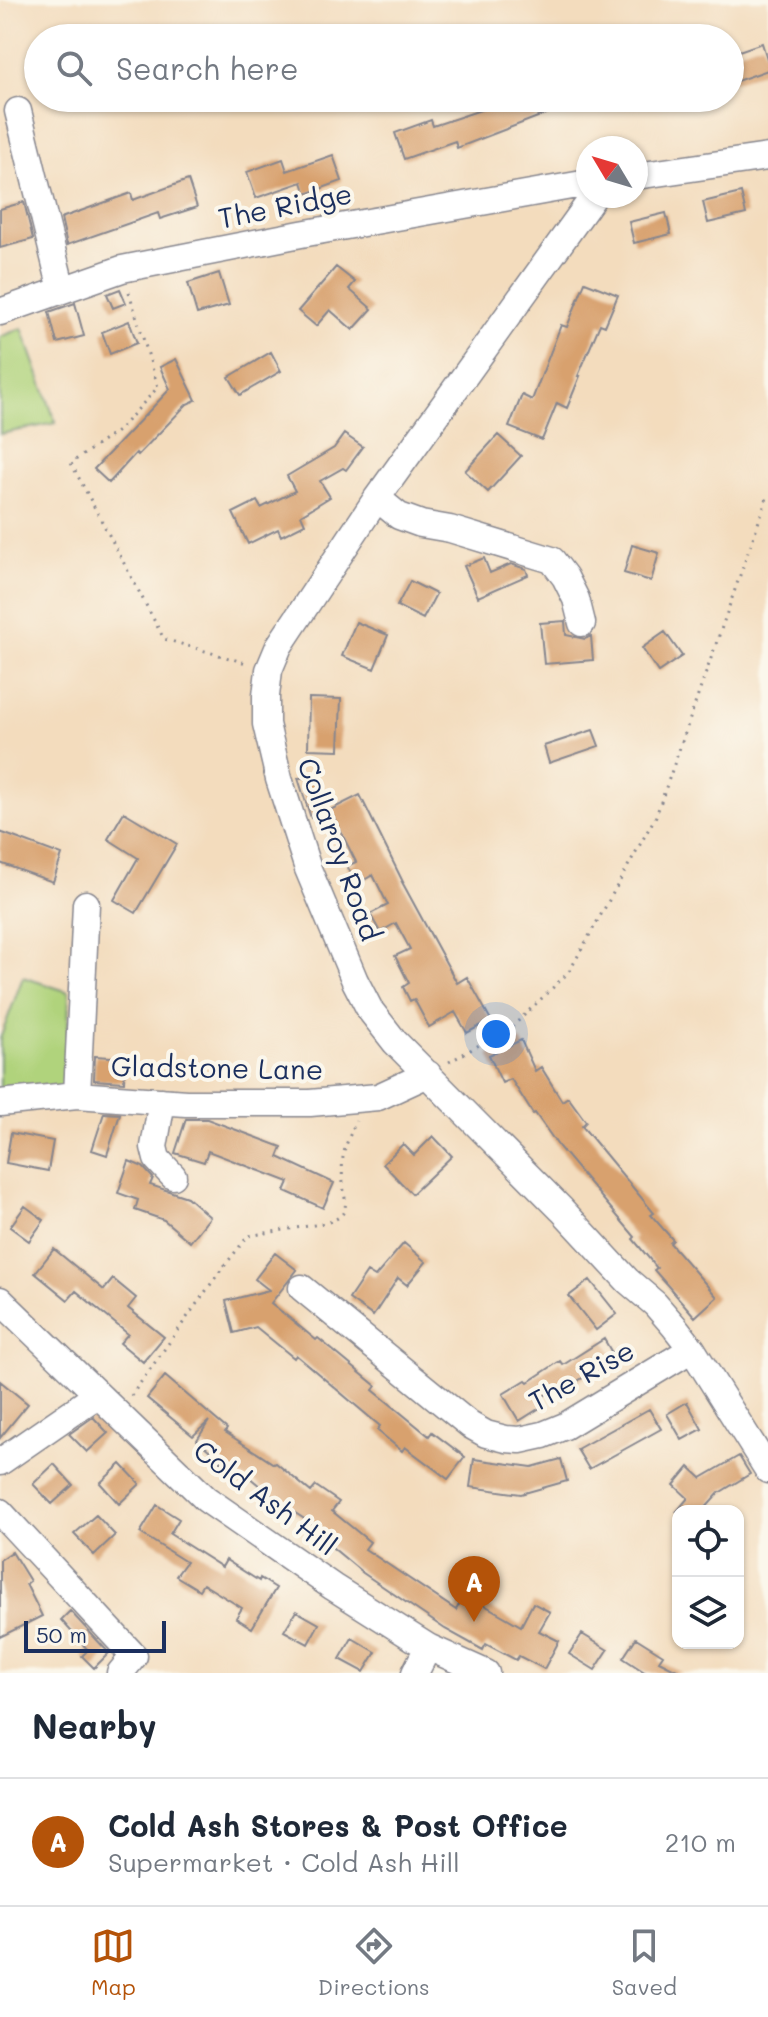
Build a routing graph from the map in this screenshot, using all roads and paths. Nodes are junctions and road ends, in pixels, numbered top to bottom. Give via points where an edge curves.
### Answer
1 (18, 111) dead end
2 (768, 157) edge
3 (648, 174) edge
4 (576, 185) edge
5 (585, 208) edge
6 (122, 269) junction
7 (62, 290) junction
8 (0, 312) edge
9 (768, 495) edge
10 (377, 498) junction
11 (582, 623) dead end
12 (269, 670) junction
13 (86, 904) dead end
14 (428, 1074) junction
15 (77, 1095) junction
16 (367, 1098) junction
17 (162, 1101) junction
18 (0, 1103) edge
19 (173, 1176) dead end
20 (302, 1288) dead end
21 (0, 1300) edge
22 (692, 1349) junction
23 (97, 1395) junction
24 (118, 1415) junction
25 (0, 1462) edge
26 (768, 1470) edge
27 (0, 1512) edge
28 (428, 1647) junction
29 (120, 1673) edge
30 (415, 1673) edge
31 (486, 1673) edge

1 - 7 street
2 - 3 street
4 - 6 street, The Ridge
5 - 10 street, Collaroy Road
6 - 7 street, The Ridge
6 - 12 path via 158,387 119,430 71,463 164,639
7 - 8 street, The Ridge
9 - 14 path via 656,816 569,972 513,1026
10 - 11 street via 399,516 421,524 552,560 576,599
10 - 12 street, Collaroy Road via 279,646
12 - 14 street, Collaroy Road via 266,724 308,869 370,1010
13 - 15 street
14 - 16 street, Gladstone Lane
14 - 22 street, Collaroy Road via 655,1304
15 - 17 street, Gladstone Lane
15 - 18 street, Gladstone Lane
16 - 17 street, Gladstone Lane via 310,1103
16 - 24 path via 343,1155 345,1211 334,1221 248,1236
17 - 19 street via 154,1147 157,1159
20 - 22 street, The Rise via 470,1425 506,1439 543,1435 565,1426
21 - 23 street, Cold Ash Hill
22 - 26 street, Collaroy Road
23 - 24 street, Cold Ash Hill
23 - 25 street
24 - 28 street, Cold Ash Hill via 206,1499
27 - 29 street via 134,1656
28 - 30 street
28 - 31 street, Cold Ash Hill

